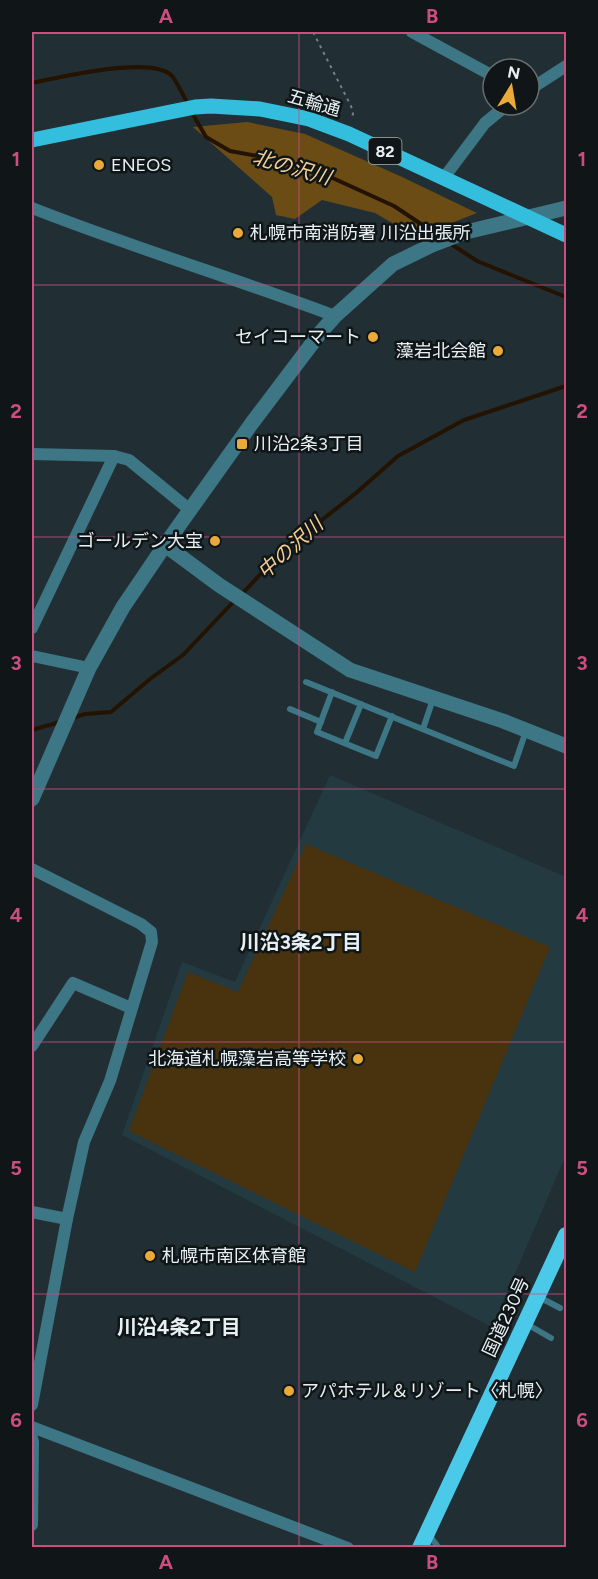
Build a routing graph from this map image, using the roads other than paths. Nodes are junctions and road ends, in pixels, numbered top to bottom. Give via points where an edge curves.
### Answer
1 (412, 32) edge
2 (567, 66) edge
3 (481, 69) edge
4 (541, 82) edge
5 (492, 117) edge
6 (32, 140) edge
7 (443, 179) junction
8 (32, 208) edge
9 (567, 208) edge
10 (526, 216) junction
11 (567, 235) edge
12 (335, 316) junction
13 (32, 455) edge
14 (114, 456) junction
15 (190, 510) junction
16 (165, 545) junction
17 (32, 628) edge
18 (32, 656) edge
19 (89, 668) junction
20 (306, 682) dead end
21 (332, 692) junction
22 (434, 698) junction
23 (361, 704) junction
24 (290, 709) dead end
25 (392, 716) junction
26 (321, 722) junction
27 (423, 729) junction
28 (526, 731) junction
29 (345, 743) junction
30 (567, 746) edge
31 (33, 792) edge
32 (32, 869) edge
33 (131, 1008) junction
34 (32, 1046) edge
35 (32, 1212) edge
36 (67, 1219) junction
37 (566, 1236) edge
38 (537, 1296) junction
39 (560, 1308) dead end
40 (525, 1323) junction
41 (550, 1338) dead end
42 (32, 1405) edge
43 (32, 1427) edge
44 (32, 1438) edge
45 (32, 1525) edge
46 (423, 1540) edge
47 (348, 1548) edge
48 (439, 1548) edge

1 - 3 street
2 - 4 street
5 - 7 street
6 - 7 main road, 五輪通 / 82 via 195,107 260,109 309,119 349,134
7 - 10 main road, 五輪通 / 82
8 - 12 street
9 - 10 street
10 - 11 main road, 五輪通 / 82
10 - 12 street via 458,234 393,264
12 - 15 street
13 - 14 street
14 - 15 street via 129,460
14 - 17 street
15 - 16 street
16 - 19 street via 123,607
16 - 22 street via 264,616 350,670
18 - 19 street
19 - 31 street
20 - 21 lane
21 - 23 lane
21 - 26 lane
22 - 27 lane
22 - 28 street
23 - 25 lane
23 - 29 lane
24 - 26 lane
25 - 27 lane
25 - 29 lane via 376,756
26 - 29 lane via 317,732
27 - 28 lane via 514,766
28 - 30 street
32 - 33 street via 151,932 152,942
33 - 34 street via 73,983
33 - 36 street via 110,1081 84,1142
35 - 36 street
36 - 42 street
37 - 38 highway, 国道230号
38 - 39 lane
38 - 40 highway, 国道230号
40 - 41 lane
40 - 46 highway, 国道230号
43 - 47 street
44 - 45 street
46 - 48 lane

